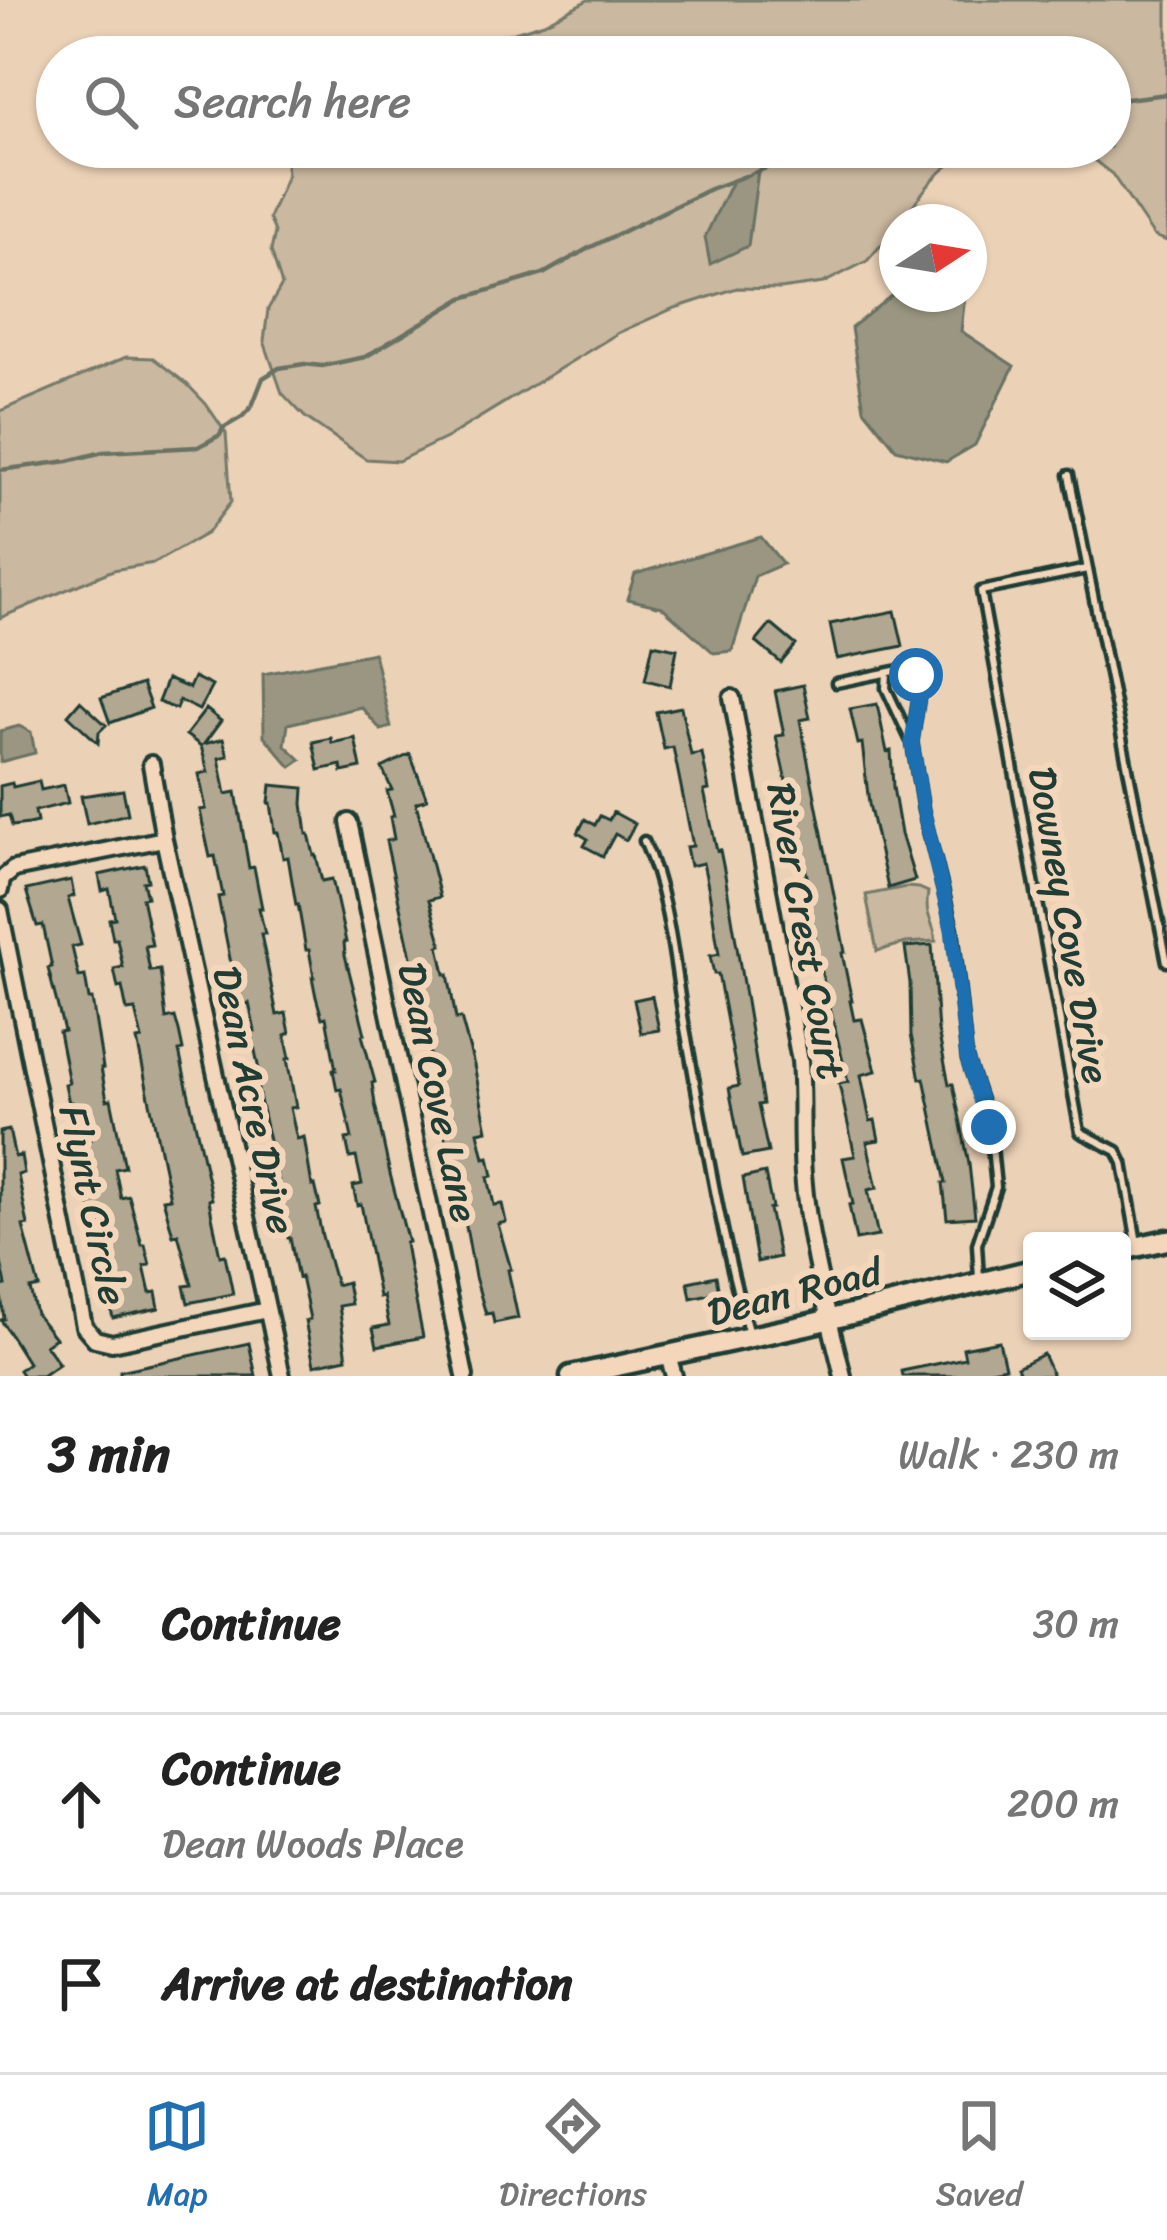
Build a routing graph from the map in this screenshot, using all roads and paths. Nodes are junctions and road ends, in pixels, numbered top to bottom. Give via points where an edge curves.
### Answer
1 (1069, 475) dead end
2 (1088, 569) junction
3 (887, 673) junction
4 (836, 682) dead end
5 (732, 698) dead end
6 (912, 742) junction
7 (151, 764) dead end
8 (349, 823) dead end
9 (164, 839) junction
10 (644, 841) dead end
11 (0, 890) edge
12 (0, 910) edge
13 (1167, 962) edge
14 (1129, 1232) edge
15 (1167, 1240) edge
16 (1131, 1248) edge
17 (1023, 1272) edge
18 (980, 1282) junction
19 (267, 1310) junction
20 (830, 1319) junction
21 (750, 1337) junction
22 (668, 1355) junction
23 (282, 1376) edge
24 (465, 1376) edge
25 (571, 1376) edge
26 (674, 1376) edge
27 (843, 1376) edge

1 - 2 lane
2 - 13 lane
2 - 14 lane, Downey Cove Drive via 981,591 1080,1132 1118,1150
3 - 4 lane
3 - 6 lane via 893,708
3 - 6 lane via 909,668 916,675
5 - 20 street, River Crest Court via 800,1061 802,1171
6 - 18 lane via 952,929 967,1059 989,1127 996,1187 975,1252
7 - 9 street, Dean Acre Drive
8 - 24 street, Dean Cove Lane
9 - 11 street via 14,868
9 - 19 street, Dean Acre Drive
10 - 21 lane via 665,910
12 - 19 street, Flynt Circle via 84,1327 112,1343
15 - 16 main road
17 - 18 main road, Dean Road
18 - 20 main road, Dean Road
19 - 23 street, Dean Acre Drive
20 - 21 main road, Dean Road
20 - 27 street, River Crest Court
21 - 22 main road, Dean Road
22 - 25 main road, Dean Road
22 - 26 street

